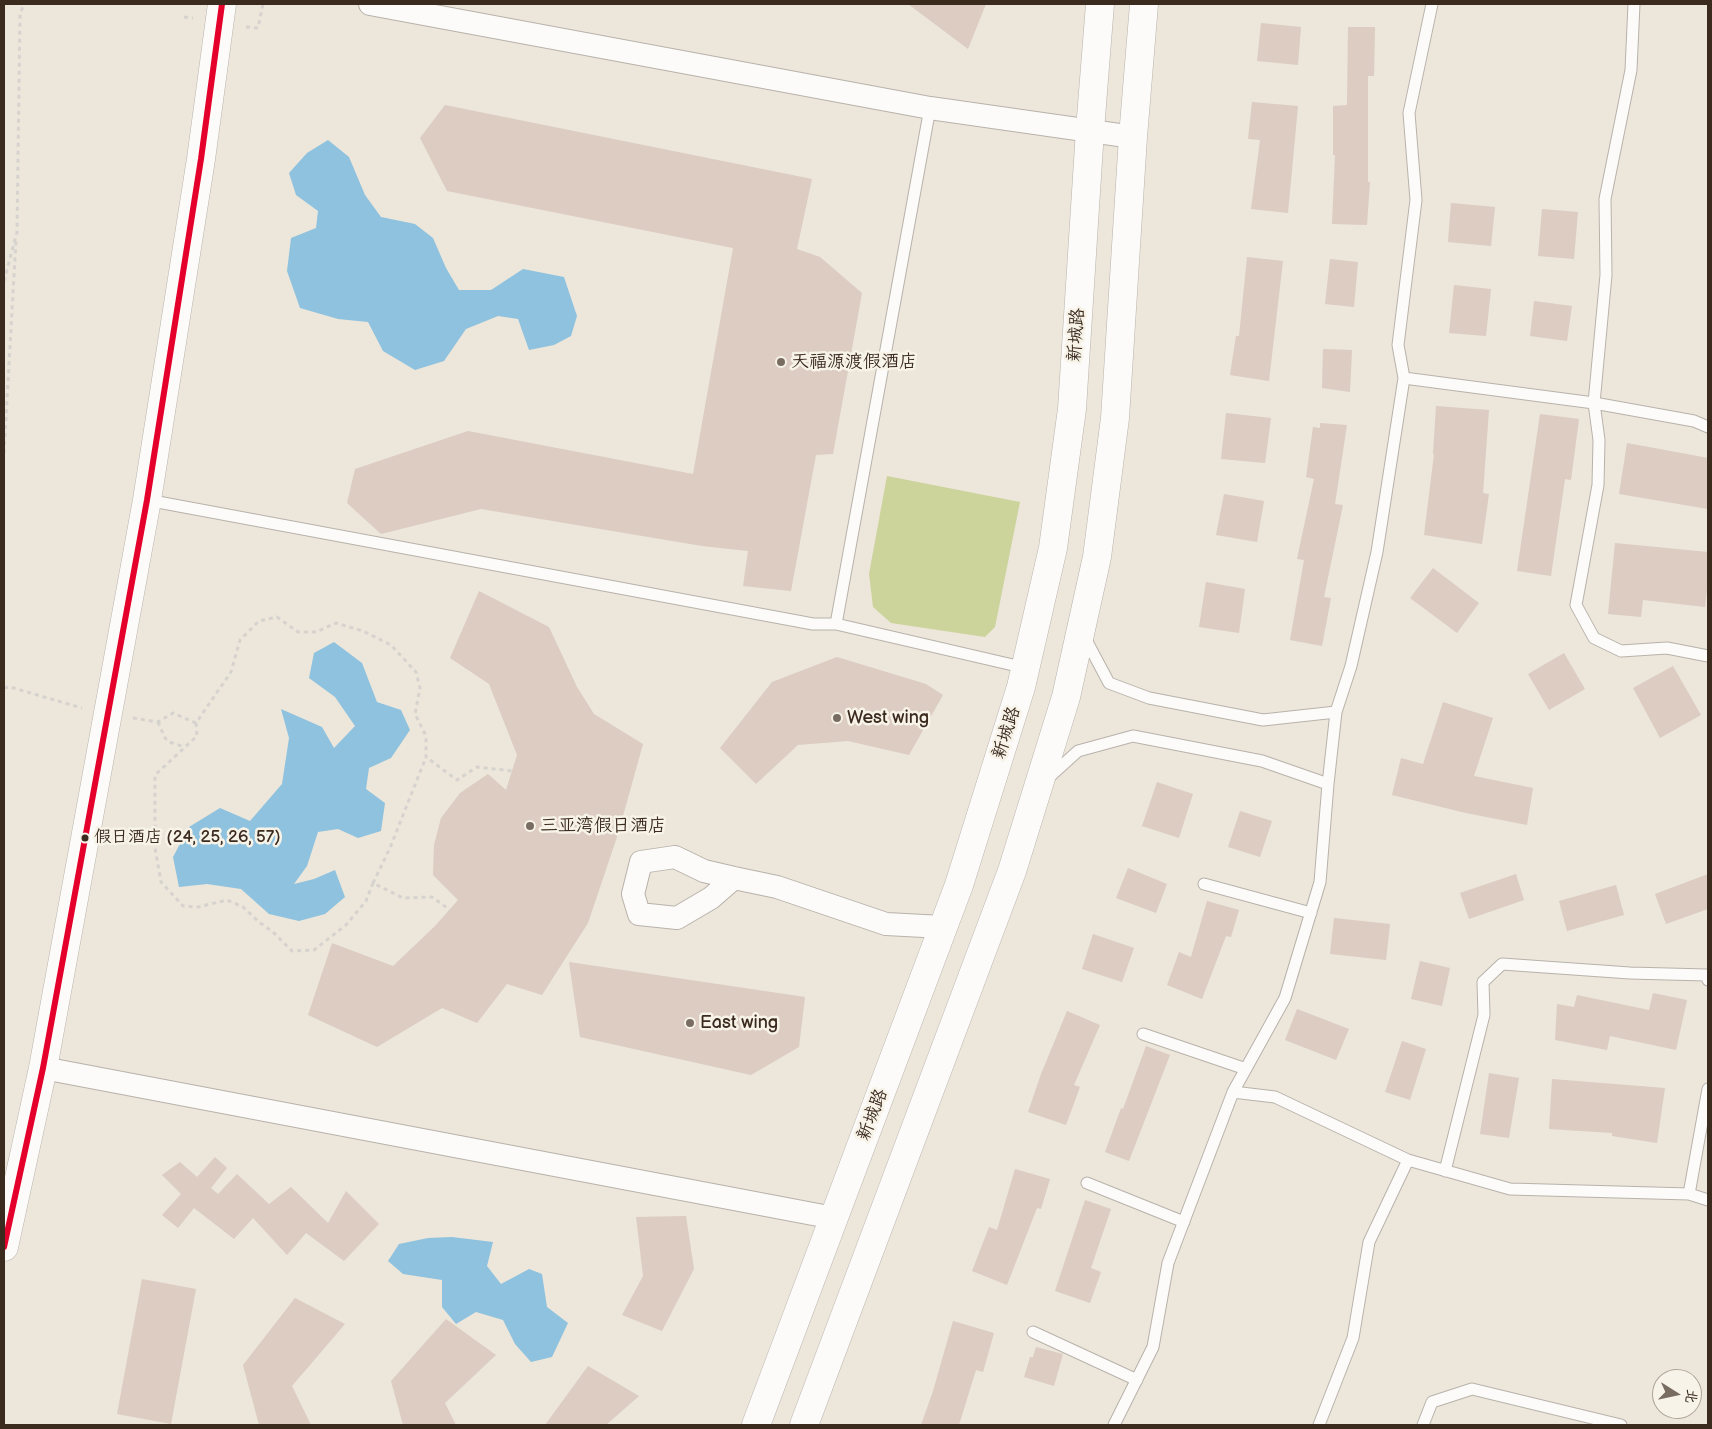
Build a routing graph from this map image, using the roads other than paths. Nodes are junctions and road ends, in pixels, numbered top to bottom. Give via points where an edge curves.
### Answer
1 (222, 4) edge
2 (370, 4) edge
3 (1100, 4) edge
4 (1144, 4) edge
5 (1432, 4) edge
6 (1634, 4) edge
7 (930, 108) junction
8 (1090, 130) junction
9 (1133, 137) junction
10 (1404, 378) junction
11 (1594, 402) junction
12 (1708, 427) edge
13 (147, 500) junction
14 (836, 624) junction
15 (1081, 630) junction
16 (1708, 656) edge
17 (1026, 668) junction
18 (1336, 712) junction
19 (1328, 784) junction
20 (1038, 788) junction
21 (734, 878) dead end
22 (1204, 884) dead end
23 (1311, 913) junction
24 (943, 927) junction
25 (1708, 980) edge
26 (1143, 1034) dead end
27 (43, 1068) junction
28 (1246, 1069) junction
29 (1708, 1089) edge
30 (1234, 1092) junction
31 (1408, 1160) junction
32 (1445, 1171) junction
33 (1087, 1183) dead end
34 (1689, 1194) junction
35 (1708, 1200) edge
36 (834, 1218) junction
37 (1184, 1222) junction
38 (4, 1247) edge
39 (1033, 1332) dead end
40 (1137, 1380) junction
41 (756, 1425) edge
42 (804, 1425) edge
43 (1114, 1425) edge
44 (1319, 1425) edge
45 (1423, 1425) edge
46 (1621, 1425) edge

1 - 13 main road
2 - 7 street
3 - 8 main road, 新城路
4 - 9 main road
5 - 10 lane via 1409,113 1416,200 1398,345
6 - 11 lane via 1631,70 1605,199 1606,275
7 - 8 street
7 - 14 lane
8 - 9 street
8 - 17 main road, 新城路 via 1072,408 1053,548
9 - 15 main road via 1115,418 1097,558
10 - 11 lane
10 - 18 lane via 1377,552 1351,666
11 - 12 lane via 1694,421
11 - 16 lane via 1599,440 1598,485 1576,604 1594,638 1621,651 1667,648
13 - 14 lane via 813,624
13 - 27 main road
14 - 17 lane
15 - 18 lane via 1110,683 1149,698 1263,720
15 - 20 main road via 1066,697
17 - 24 main road, 新城路
18 - 19 lane
19 - 20 lane via 1262,761 1133,736 1078,751
19 - 23 lane via 1320,882
20 - 42 main road via 1012,871
21 - 24 street via 777,888 886,924
22 - 23 lane
23 - 28 lane via 1286,998
24 - 36 main road, 新城路
25 - 32 lane via 1706,975 1502,964 1483,982 1484,1015
26 - 28 lane
27 - 36 street
27 - 38 main road
28 - 30 lane
29 - 34 lane
30 - 31 lane via 1275,1097
30 - 37 lane
31 - 32 lane
31 - 44 lane via 1369,1242 1352,1338
32 - 34 lane via 1510,1190
33 - 37 lane
34 - 35 lane
36 - 41 main road, 新城路
37 - 40 lane via 1168,1264 1154,1347
39 - 40 lane
40 - 43 lane
45 - 46 lane via 1432,1402 1472,1390

